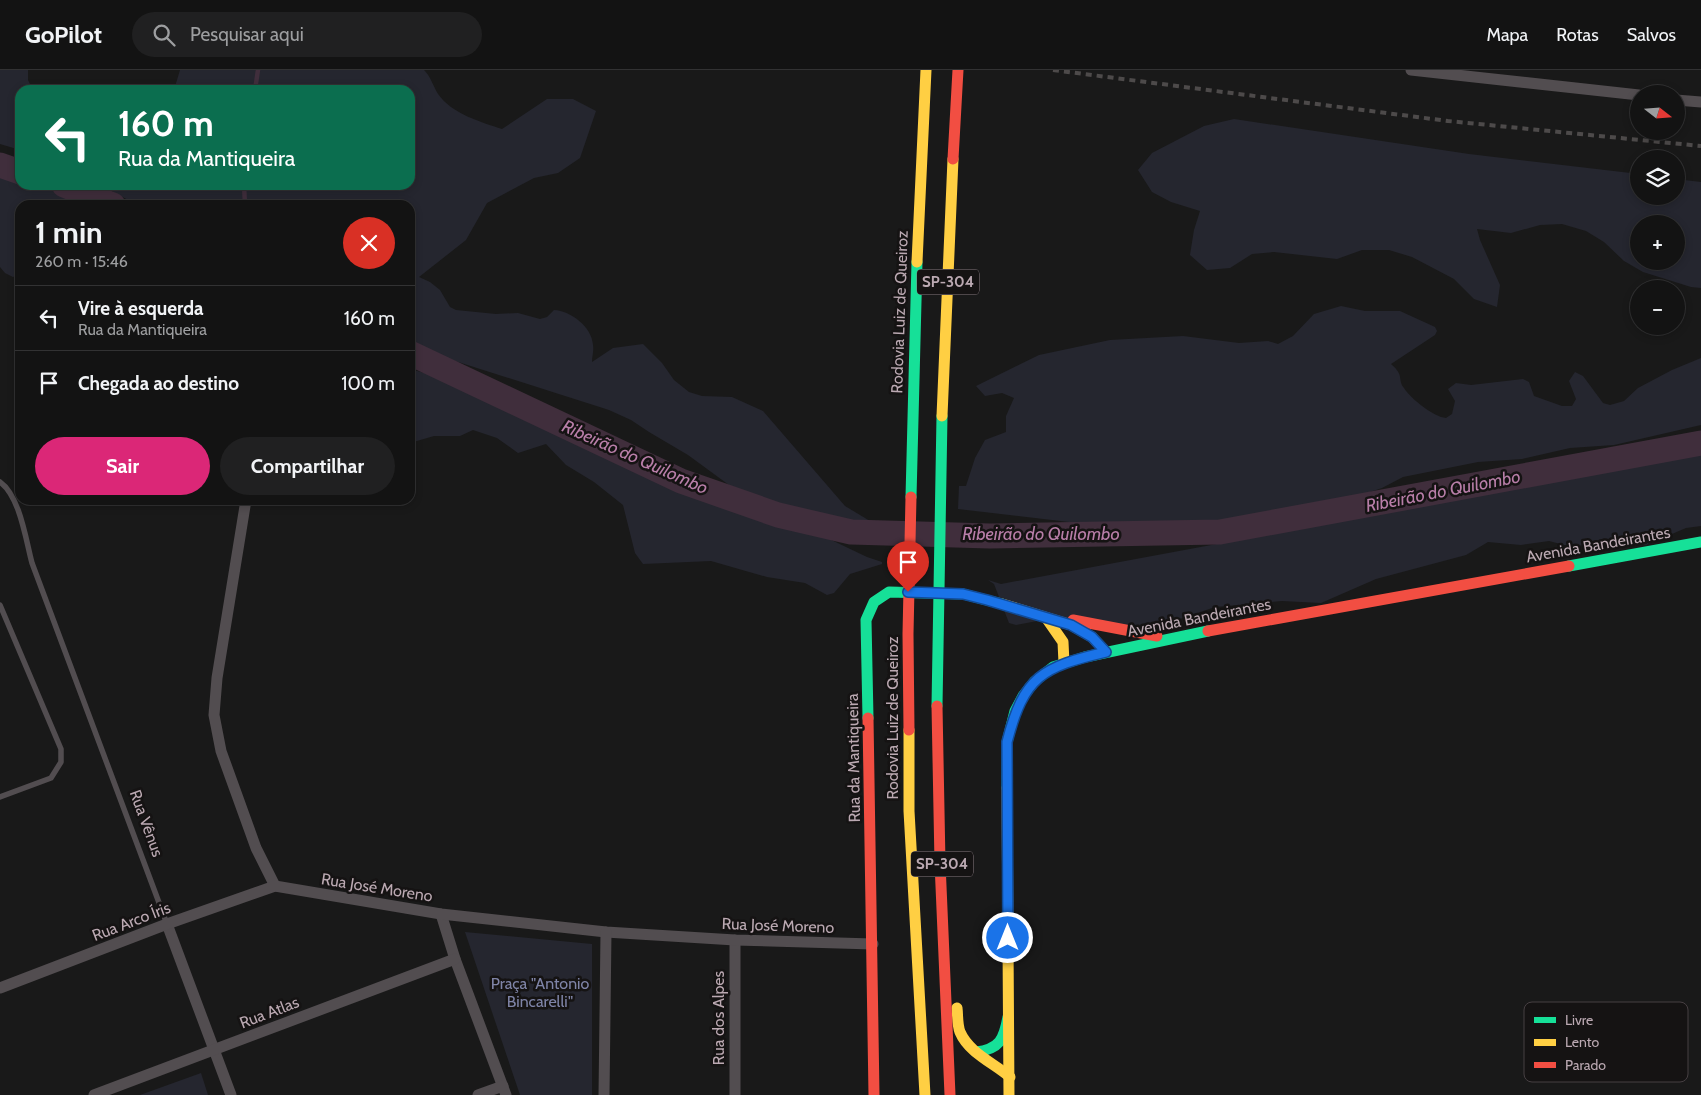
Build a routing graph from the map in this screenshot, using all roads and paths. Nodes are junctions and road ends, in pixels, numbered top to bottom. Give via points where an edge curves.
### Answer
1 (926, 70) edge
2 (958, 70) edge
3 (1411, 70) edge
4 (1506, 76) edge
5 (1630, 95) edge
6 (1685, 101) edge
7 (1701, 102) edge
8 (0, 482) edge
9 (15, 502) edge
10 (16, 505) edge
11 (245, 505) edge
12 (1701, 542) edge
13 (0, 605) edge
14 (1047, 619) junction
15 (1168, 638) junction
16 (1106, 652) junction
17 (1094, 655) junction
18 (1064, 663) junction
19 (939, 790) junction
20 (0, 797) edge
21 (275, 886) junction
22 (441, 914) junction
23 (167, 924) junction
24 (606, 932) junction
25 (735, 940) junction
26 (873, 944) junction
27 (456, 959) junction
28 (0, 988) edge
29 (1008, 1016) junction
30 (214, 1050) junction
31 (976, 1052) junction
32 (1010, 1077) junction
33 (504, 1090) edge
34 (94, 1095) edge
35 (230, 1095) edge
36 (478, 1095) edge
37 (604, 1095) edge
38 (735, 1095) edge
39 (874, 1095) edge
40 (925, 1095) edge
41 (950, 1095) edge
42 (1009, 1095) edge

1 - 40 main road, Rodovia Luiz de Queiroz / SP-304 via 915,305 908,634 909,811
2 - 19 main road, SP-304 via 940,474
3 - 4 street
4 - 5 street
6 - 7 street
8 - 9 lane, Rua Vênus via 7,487
10 - 23 lane, Rua Vênus via 32,563
11 - 21 street via 214,715 221,751 256,848
12 - 15 main road, Avenida Bandeirantes
13 - 20 lane via 61,749 61,762 51,778
14 - 15 main road via 1058,617
14 - 16 main road, Rua da Mantiqueira via 1084,632
14 - 17 main road, Rua da Mantiqueira via 1088,646
14 - 18 main road via 1050,627 1064,641
14 - 26 main road, Rua da Mantiqueira via 963,594 889,592 878,596 869,606 866,620
15 - 16 main road, Avenida Bandeirantes
16 - 17 main road, Avenida Bandeirantes
17 - 18 main road, Avenida Bandeirantes
18 - 29 main road, Avenida Bandeirantes via 1035,681 1023,696 1015,711 1007,742
19 - 31 main road via 950,883 959,1030 965,1042
19 - 41 main road, SP-304
21 - 22 street, Rua José Moreno
21 - 23 street, Rua Arco Íris
22 - 24 street, Rua José Moreno
22 - 27 street
23 - 28 street, Rua Arco Íris
23 - 30 street, Rua Vênus
24 - 25 street, Rua José Moreno
24 - 37 street
25 - 26 street, Rua José Moreno
25 - 38 street, Rua dos Alpes
26 - 39 main road, Rua da Mantiqueira
27 - 30 street, Rua Atlas
27 - 33 street
29 - 31 main road via 996,1048
29 - 32 main road, Avenida Bandeirantes
30 - 34 street, Rua Atlas
30 - 35 street, Rua Vênus
31 - 32 main road
32 - 42 main road, Avenida Bandeirantes
33 - 36 street

